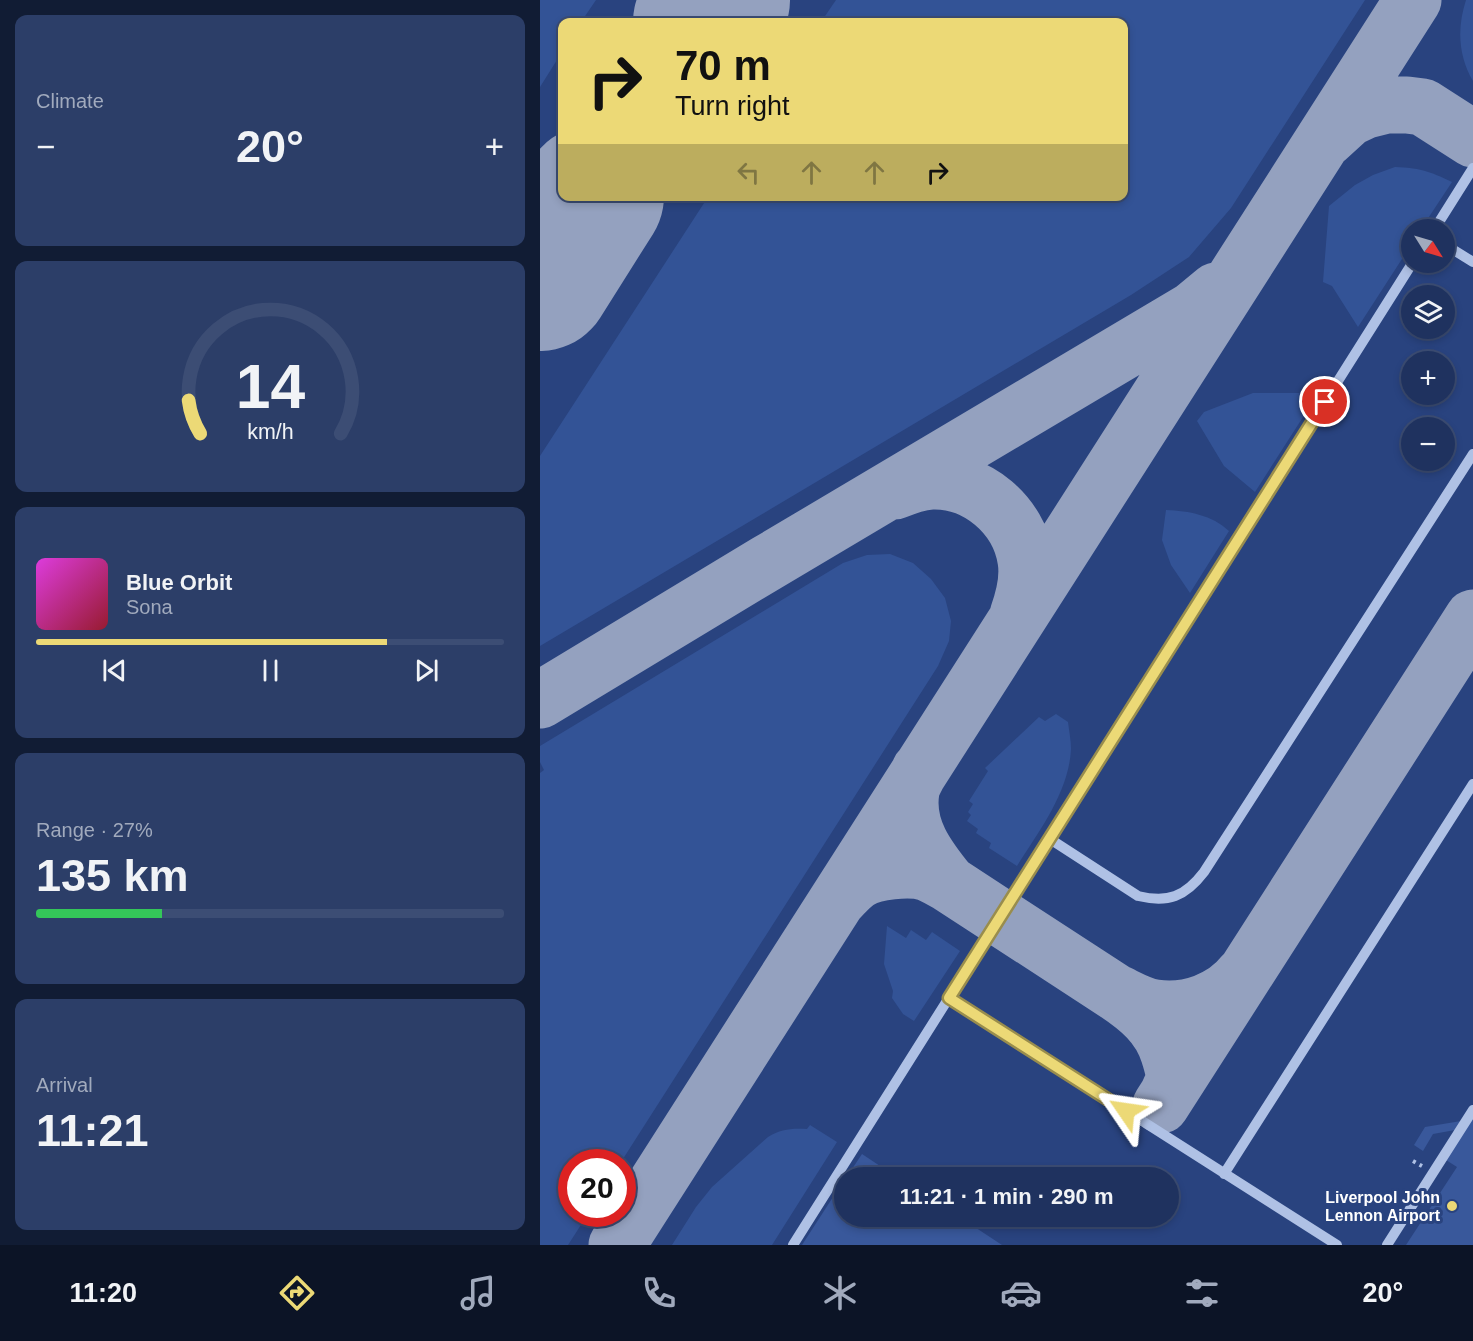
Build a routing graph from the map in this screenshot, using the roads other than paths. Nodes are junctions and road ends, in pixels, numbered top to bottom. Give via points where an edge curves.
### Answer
1 (1473, 168) edge
2 (1441, 219) edge
3 (1455, 251) edge
4 (1473, 262) edge
5 (1406, 273) edge
6 (1473, 454) edge
7 (1473, 784) edge
8 (1050, 839) junction
9 (949, 998) junction
10 (1473, 1110) edge
11 (1224, 1174) junction
12 (793, 1245) edge
13 (1336, 1245) edge
14 (1387, 1245) edge

1 - 2 lane
3 - 4 lane
5 - 8 lane
6 - 8 lane via 1204,872 1188,891 1164,899 1138,896
7 - 11 lane
8 - 9 lane
9 - 11 lane
9 - 12 lane
10 - 14 lane
11 - 13 lane

